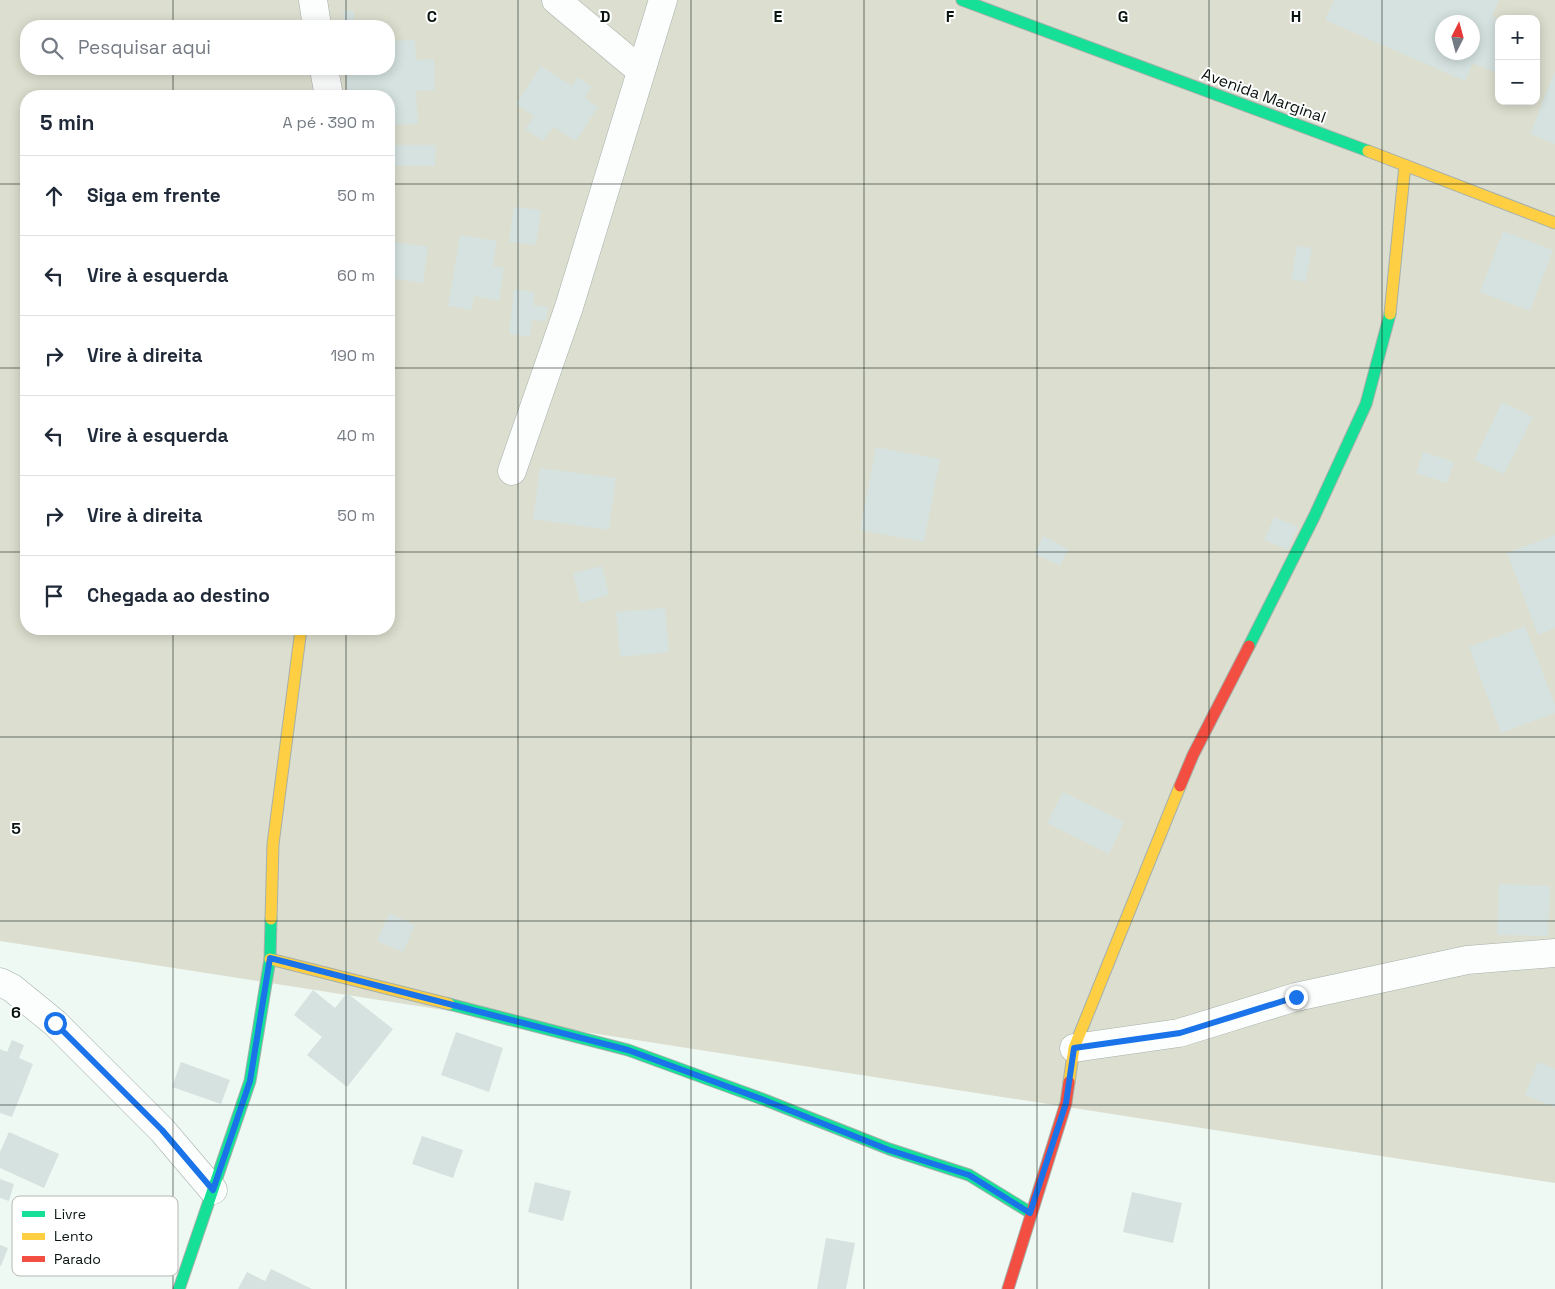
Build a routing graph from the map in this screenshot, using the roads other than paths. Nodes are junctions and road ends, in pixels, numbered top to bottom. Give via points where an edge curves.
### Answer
1 (313, 0) edge
2 (556, 0) edge
3 (663, 0) edge
4 (962, 0) edge
5 (317, 20) edge
6 (640, 70) junction
7 (325, 75) edge
8 (328, 90) edge
9 (1405, 165) junction
10 (1555, 223) edge
11 (512, 470) dead end
12 (300, 635) edge
13 (1555, 953) edge
14 (270, 958) junction
15 (0, 982) edge
16 (1074, 1048) junction
17 (213, 1190) junction
18 (1030, 1213) junction
19 (179, 1289) edge
20 (1008, 1289) edge

1 - 5 street
2 - 6 street
3 - 6 street
4 - 9 street, Avenida Marginal
6 - 11 street via 568,307
7 - 8 street
9 - 10 street, Avenida Marginal
9 - 16 street via 1388,321 1366,404 1314,517 1193,755
12 - 14 street via 273,844
13 - 16 street via 1467,960 1296,997 1180,1033
14 - 17 street via 250,1081
14 - 18 street via 628,1050 889,1150 969,1175
15 - 17 street via 55,1023 162,1130
16 - 18 street via 1066,1103
17 - 19 street
18 - 20 street

